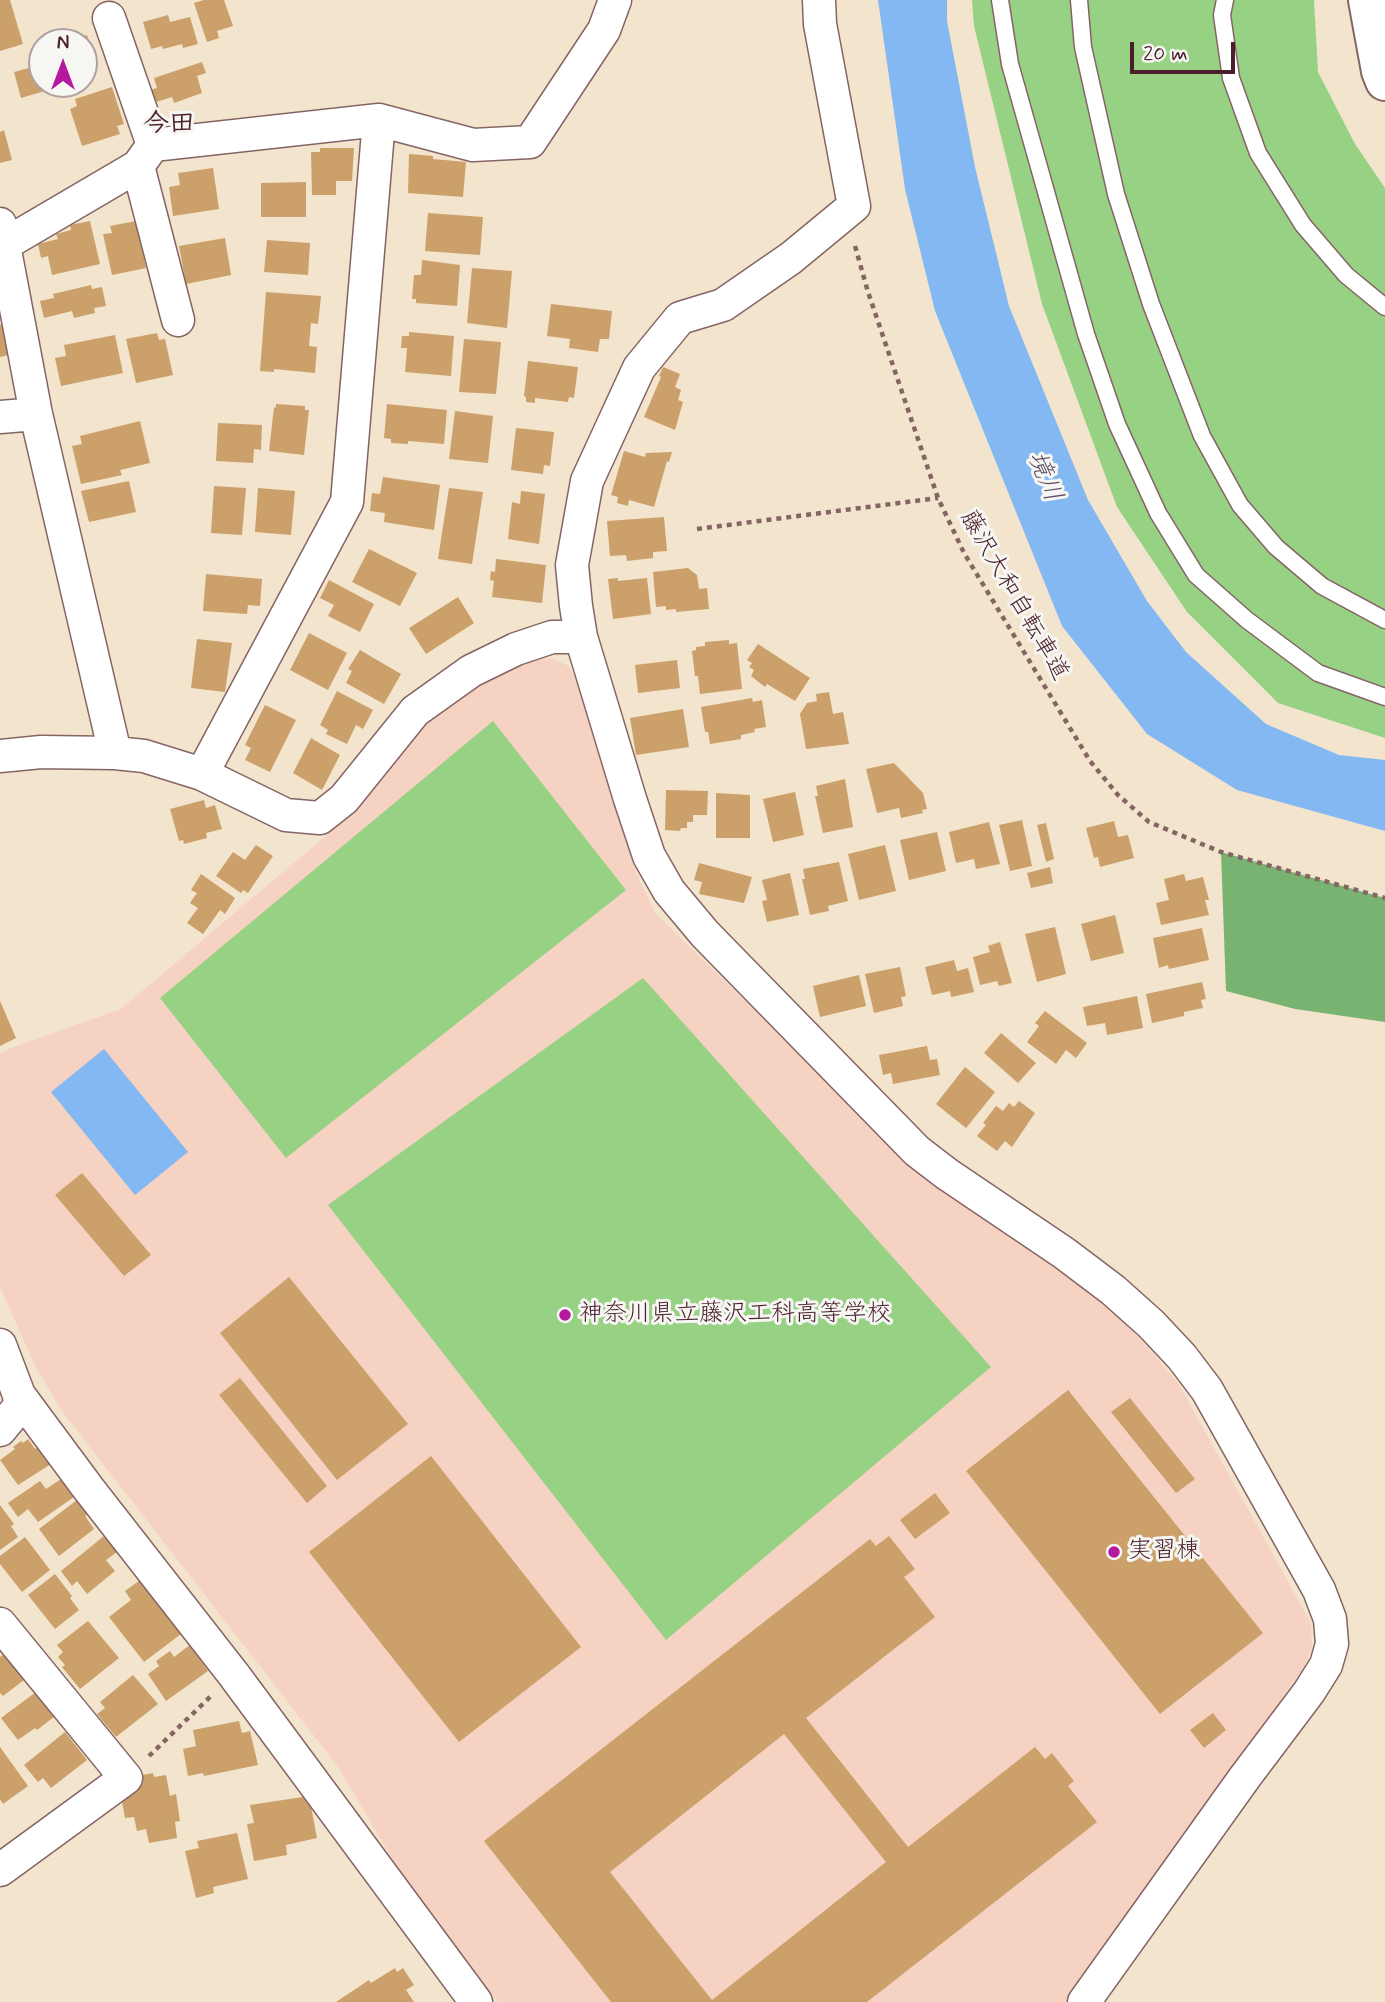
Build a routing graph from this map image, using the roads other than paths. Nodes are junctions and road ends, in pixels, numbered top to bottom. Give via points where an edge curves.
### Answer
1 (615, 0) edge
2 (819, 0) edge
3 (1000, 0) edge
4 (1079, 0) edge
5 (1225, 0) edge
6 (1368, 0) edge
7 (109, 18) dead end
8 (1385, 81) edge
9 (379, 120) junction
10 (146, 156) junction
11 (3, 234) edge
12 (1385, 307) edge
13 (178, 320) dead end
14 (36, 414) junction
15 (0, 417) edge
16 (1385, 620) edge
17 (580, 637) junction
18 (1385, 697) edge
19 (116, 753) junction
20 (0, 756) edge
21 (202, 774) junction
22 (0, 1345) edge
23 (19, 1395) junction
24 (0, 1430) edge
25 (0, 1624) edge
26 (0, 1870) edge
27 (476, 2002) edge
28 (1084, 2002) edge

1 - 9 street via 604,30 530,142 473,145
2 - 17 street via 854,206 792,258 723,305 680,318 639,368 587,481 572,565
3 - 18 lane via 1010,64 1086,334 1117,424 1158,513 1196,575 1247,620 1318,673
4 - 16 lane via 1083,47 1116,194 1151,303 1202,436 1240,505 1276,547 1322,586
5 - 12 lane via 1222,15 1231,78 1258,153 1303,225 1346,275
6 - 8 street
7 - 10 street
9 - 10 street
9 - 21 street via 346,502
10 - 11 street
10 - 13 street
11 - 14 street
14 - 15 street
14 - 19 street
17 - 21 street via 552,637 471,671 415,711 344,799 320,817 286,815
17 - 28 street via 649,856 669,891 705,934 917,1151 1113,1290 1182,1357 1207,1390 1319,1590 1330,1619 1332,1644 1326,1665 1309,1692
19 - 20 street
19 - 21 street via 144,756
22 - 23 street
23 - 24 street via 20,1406
23 - 27 street
25 - 26 street via 126,1778

